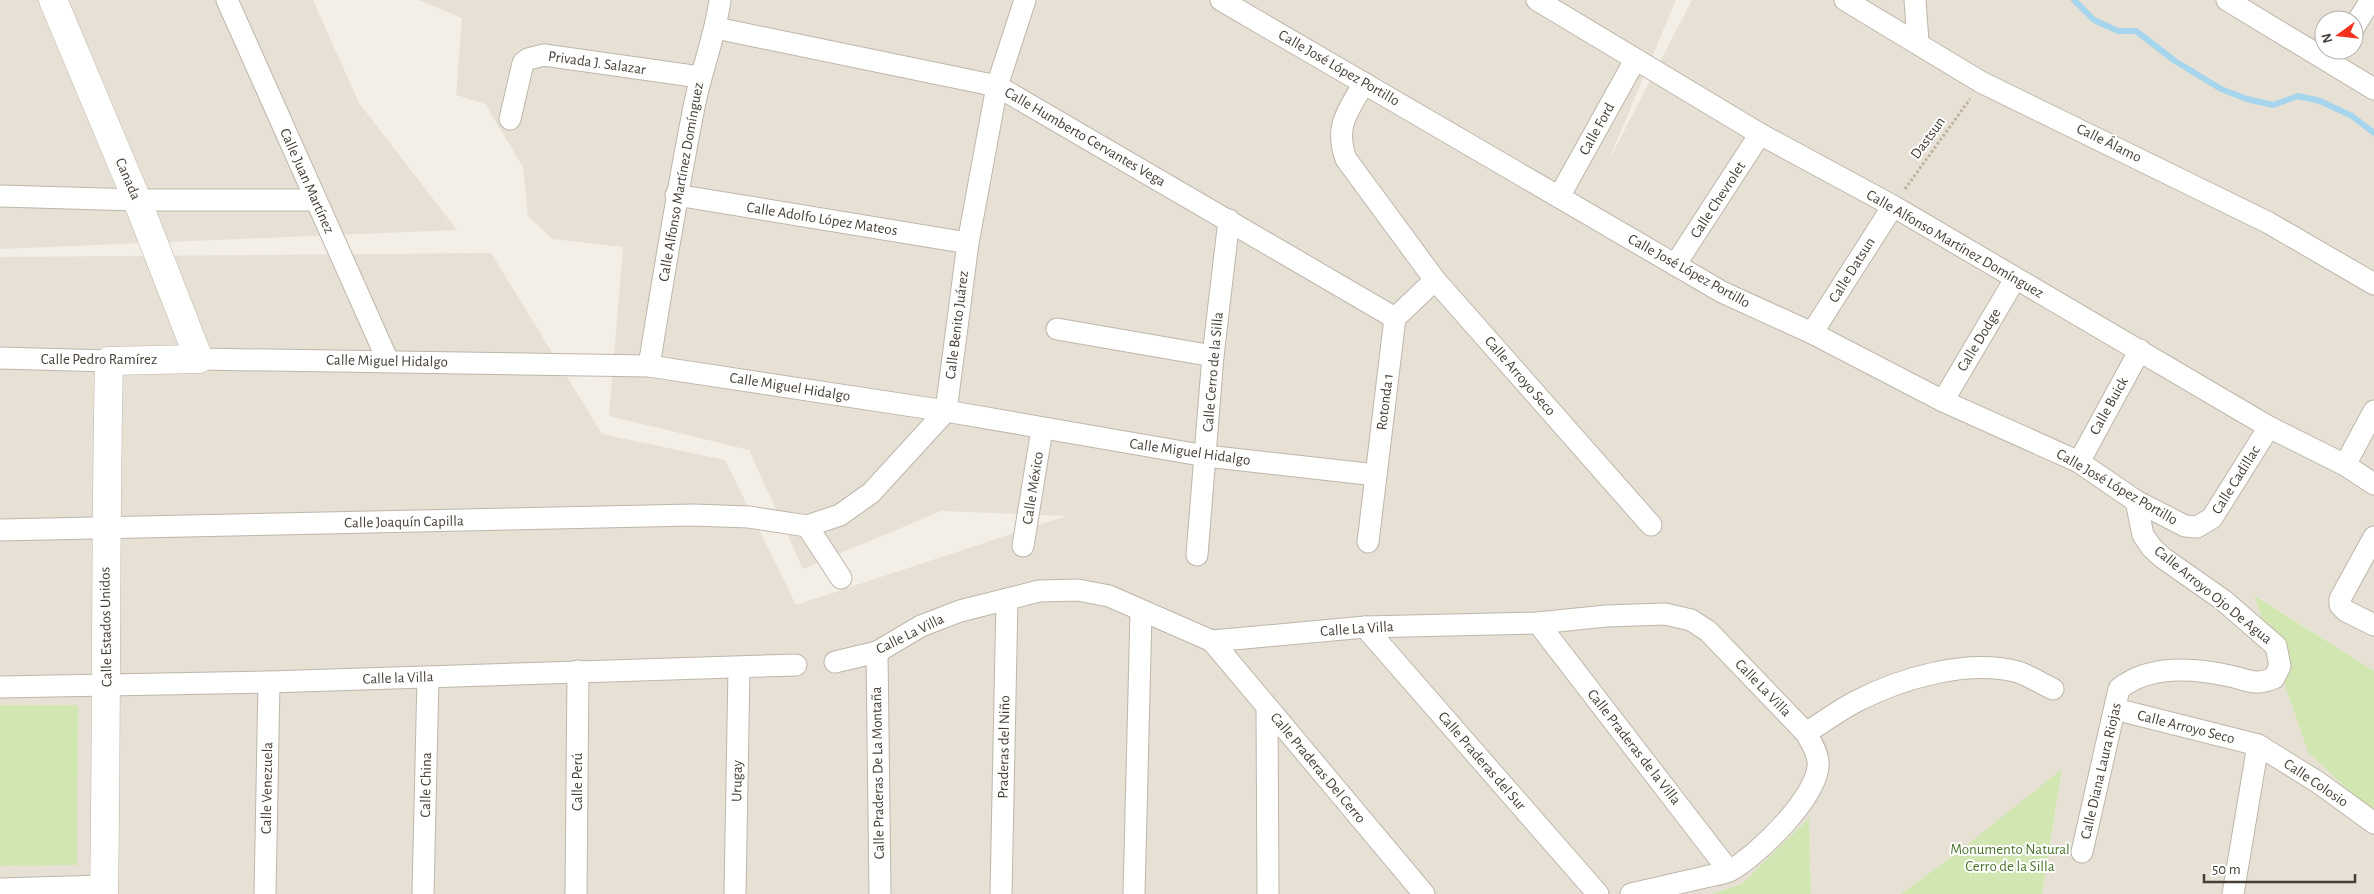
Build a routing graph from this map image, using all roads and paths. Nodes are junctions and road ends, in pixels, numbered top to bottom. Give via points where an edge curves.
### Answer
1 (53, 0) edge
2 (227, 0) edge
3 (720, 0) edge
4 (1024, 0) edge
5 (1221, 0) edge
6 (1537, 0) edge
7 (1845, 0) edge
8 (1915, 0) edge
9 (2227, 0) edge
10 (2371, 0) edge
11 (2364, 11) edge
12 (716, 28) junction
13 (1918, 42) junction
14 (2314, 45) edge
15 (1635, 60) junction
16 (2341, 60) edge
17 (700, 77) junction
18 (1982, 82) junction
19 (1364, 83) junction
20 (997, 86) junction
21 (2374, 89) edge
22 (510, 119) dead end
23 (1760, 134) junction
24 (676, 195) junction
25 (0, 196) edge
26 (1559, 197) junction
27 (137, 200) junction
28 (314, 200) junction
29 (1893, 206) junction
30 (1229, 220) junction
31 (968, 243) junction
32 (1675, 265) junction
33 (2015, 279) junction
34 (1435, 280) junction
35 (2374, 284) edge
36 (1395, 318) junction
37 (1057, 329) dead end
38 (1812, 333) junction
39 (2140, 350) junction
40 (1213, 356) junction
41 (0, 358) edge
42 (199, 359) junction
43 (109, 361) junction
44 (388, 361) junction
45 (649, 366) junction
46 (1942, 400) junction
47 (946, 411) junction
48 (2374, 411) edge
49 (2269, 427) junction
50 (1042, 429) junction
51 (1206, 456) junction
52 (2079, 462) junction
53 (2345, 465) junction
54 (1376, 475) junction
55 (2374, 484) edge
56 (2136, 501) junction
57 (1651, 525) dead end
58 (807, 526) junction
59 (2197, 527) joint
60 (105, 529) junction
61 (0, 530) edge
62 (2374, 537) edge
63 (1368, 542) dead end
64 (1023, 546) dead end
65 (1197, 555) dead end
66 (841, 578) dead end
67 (1007, 599) junction
68 (1141, 612) junction
69 (1538, 623) junction
70 (2374, 625) edge
71 (1365, 627) junction
72 (1212, 641) junction
73 (877, 652) junction
74 (835, 662) dead end
75 (796, 666) dead end
76 (739, 668) junction
77 (578, 671) junction
78 (428, 677) junction
79 (269, 682) junction
80 (0, 687) edge
81 (107, 687) junction
82 (2053, 689) dead end
83 (2117, 699) junction
84 (1267, 708) junction
85 (1806, 733) junction
86 (2258, 745) junction
87 (2374, 823) edge
88 (2082, 852) dead end
89 (1729, 871) junction
90 (0, 889) edge
91 (104, 890) edge
92 (265, 894) edge
93 (423, 894) edge
94 (576, 894) edge
95 (735, 894) edge
96 (880, 894) edge
97 (1001, 894) edge
98 (1134, 894) edge
99 (1268, 894) edge
100 (1424, 894) edge
101 (1598, 894) edge
102 (1631, 894) edge
103 (2233, 894) edge

1 - 27 street, Canada
2 - 28 street, Calle Juan Martínez
3 - 12 street, Calle Alfonso Martínez Domínguez
4 - 20 street, Calle Benito Juárez
5 - 19 street, Calle José López Portillo
6 - 15 street, Calle Alfonso Martínez Domínguez
7 - 13 street, Calle Álamo
8 - 13 street
9 - 14 street
10 - 11 street
12 - 17 street, Calle Alfonso Martínez Domínguez
12 - 20 street, Calle Humberto Cervantes Vega
13 - 18 street, Calle Álamo
15 - 23 street, Calle Alfonso Martínez Domínguez
15 - 26 street, Calle Ford
16 - 21 street
17 - 22 street, Privada J. Salazar via 534,56 523,63
17 - 24 street, Calle Alfonso Martínez Domínguez
18 - 29 path, Dastsun
18 - 35 street, Calle Álamo via 2269,223
19 - 26 street, Calle José López Portillo
19 - 34 street, Calle Arroyo Seco via 1341,124 1340,142 1346,159
20 - 30 street, Calle Humberto Cervantes Vega
20 - 31 street, Calle Benito Juárez
23 - 29 street, Calle Alfonso Martínez Domínguez
23 - 32 street, Calle Chevrolet
24 - 31 street, Calle Adolfo López Mateos
24 - 45 street, Calle Alfonso Martínez Domínguez
25 - 27 street
26 - 32 street, Calle José López Portillo
27 - 28 street
27 - 42 street, Canada
28 - 44 street, Calle Juan Martínez
29 - 33 street, Calle Alfonso Martínez Domínguez
29 - 38 street, Calle Datsun
30 - 36 street, Calle Humberto Cervantes Vega
30 - 40 street, Calle Cerro de la Silla
31 - 47 street, Calle Benito Juárez
32 - 38 street, Calle José López Portillo via 1722,292
33 - 39 street, Calle Alfonso Martínez Domínguez
33 - 46 street, Calle Dodge
34 - 36 street
34 - 57 street, Calle Arroyo Seco
36 - 54 street, Rotonda 1
37 - 40 street
38 - 46 street, Calle José López Portillo
39 - 49 street, Calle Alfonso Martínez Domínguez
39 - 52 street, Calle Buick
40 - 51 street, Calle Cerro de la Silla
41 - 43 street, Calle Pedro Ramírez
42 - 43 street, Calle Pedro Ramírez
42 - 44 street, Calle Miguel Hidalgo
43 - 60 street, Calle Estados Unidos
44 - 45 street, Calle Miguel Hidalgo
45 - 47 street, Calle Miguel Hidalgo
46 - 52 street, Calle José López Portillo
47 - 50 street, Calle Miguel Hidalgo
47 - 58 street via 871,493 840,515
48 - 53 street
49 - 53 street, Calle Alfonso Martínez Domínguez
49 - 59 street, Calle Cadillac via 2212,518
50 - 51 street, Calle Miguel Hidalgo
50 - 64 street, Calle México
51 - 54 street, Calle Miguel Hidalgo
51 - 65 street, Calle Cerro de la Silla
52 - 56 street, Calle José López Portillo
53 - 55 street, Calle Alfonso Martínez Domínguez
54 - 63 street, Rotonda 1
56 - 59 street, Calle José López Portillo via 2185,526
56 - 83 street, Calle Arroyo Ojo De Agua via 2143,535 2152,548 2223,600 2276,646 2280,666 2274,678 2256,683 2205,671 2175,669 2129,681
58 - 60 street, Calle Joaquín Capilla via 748,517 693,515
58 - 66 street
60 - 61 street, Calle Joaquín Capilla
60 - 81 street, Calle Estados Unidos
62 - 70 street via 2340,599 2342,608
67 - 68 street, Calle La Villa via 1040,592 1078,590 1109,596
67 - 73 street, Calle La Villa via 960,610 921,626
67 - 97 street, Praderas del Niño
68 - 72 street, Calle La Villa
68 - 98 street
69 - 71 street, Calle La Villa
69 - 85 street, Calle La Villa via 1666,614 1691,620 1708,632
69 - 89 street, Calle Praderas de la Villa
71 - 72 street, Calle La Villa
71 - 101 street, Calle Praderas del Sur
72 - 84 street, Calle Praderas Del Cerro
73 - 74 street, Calle La Villa
73 - 96 street, Calle Praderas De La Montaña
75 - 76 street, Calle la Villa
76 - 77 street, Calle la Villa
76 - 95 street, Urugay
77 - 78 street, Calle la Villa
77 - 94 street, Calle Perú
78 - 79 street, Calle la Villa
78 - 93 street, Calle China
79 - 81 street, Calle la Villa
79 - 92 street, Calle Venezuela
80 - 81 street, Calle la Villa
81 - 91 street, Calle Estados Unidos
82 - 85 street via 2018,672 1987,668 1922,676 1883,688
83 - 86 street, Calle Arroyo Seco
83 - 88 street, Calle Diana Laura Riojas
84 - 99 street
84 - 100 street, Calle Praderas Del Cerro
85 - 89 street, Calle La Villa via 1818,760 1815,778 1779,831
86 - 87 street, Calle Colosio via 2319,783
86 - 103 street
89 - 102 street
90 - 91 street

